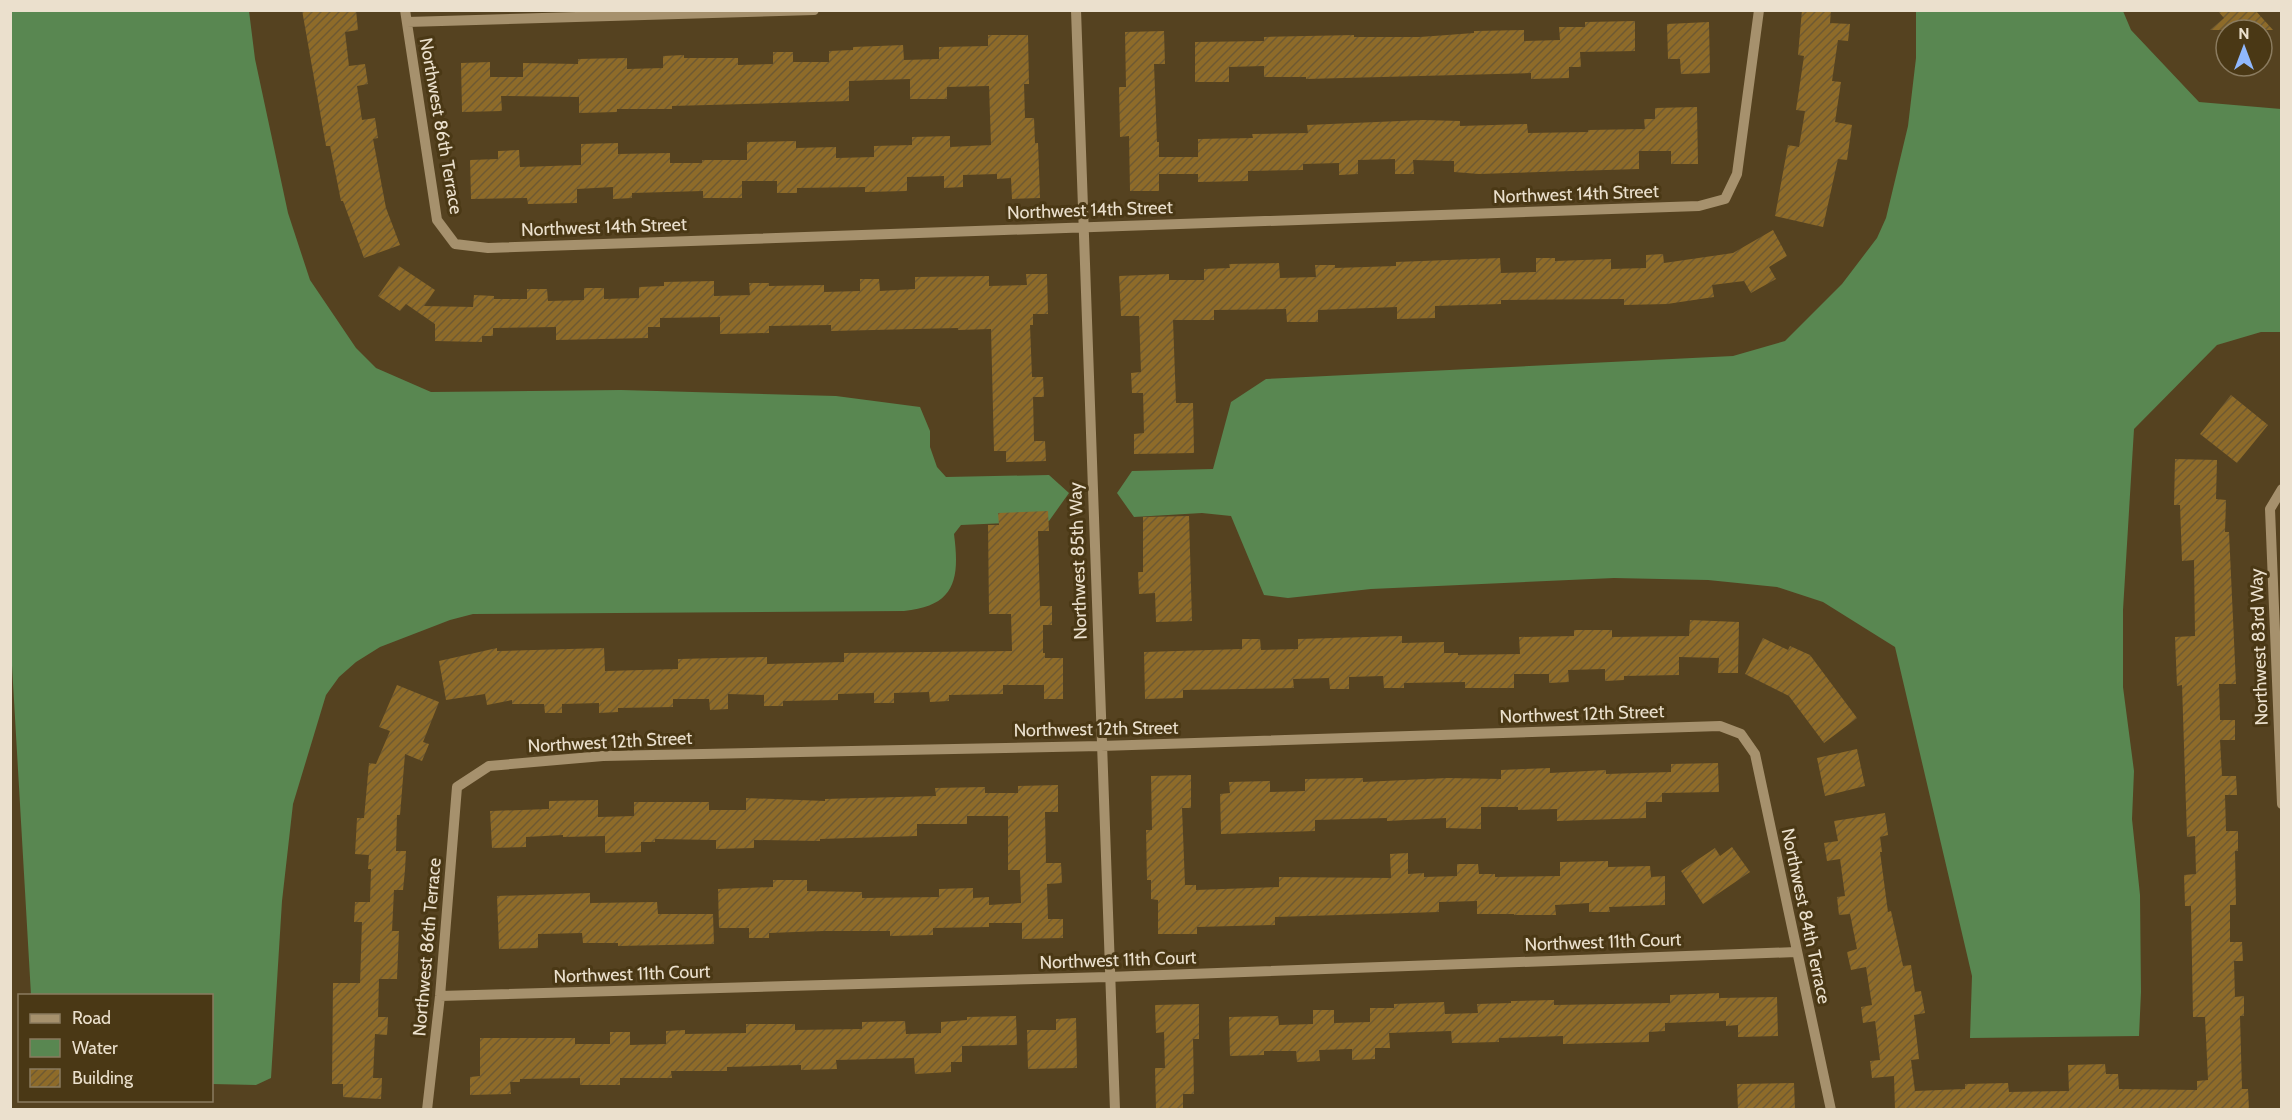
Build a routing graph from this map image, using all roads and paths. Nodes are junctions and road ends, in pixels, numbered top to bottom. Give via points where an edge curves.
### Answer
1 (405, 10) edge
2 (814, 10) edge
3 (1076, 10) edge
4 (1759, 10) edge
5 (407, 22) junction
6 (1083, 226) junction
7 (455, 244) joint
8 (2281, 490) edge
9 (2280, 706) edge
10 (1741, 734) joint
11 (1101, 746) junction
12 (458, 788) joint
13 (2282, 804) edge
14 (1796, 952) junction
15 (1108, 977) junction
16 (440, 996) junction
17 (427, 1110) edge
18 (1114, 1110) edge
19 (1831, 1110) edge

1 - 5 street, Northwest 86th Terrace
2 - 5 street
3 - 6 street, Northwest 85th Way
4 - 6 street, Northwest 14th Street via 1737,174 1725,199 1699,206
5 - 7 street, Northwest 86th Terrace via 437,220
6 - 7 street, Northwest 14th Street via 488,248
6 - 11 street, Northwest 85th Way
8 - 9 street, Northwest 83rd Way via 2271,509
9 - 13 street, Northwest 83rd Way
10 - 11 street, Northwest 12th Street via 1720,726
10 - 14 street, Northwest 84th Terrace via 1755,754
11 - 12 street, Northwest 12th Street via 603,756 489,766
11 - 15 street, Northwest 85th Way
12 - 16 street, Northwest 86th Terrace
14 - 15 street, Northwest 11th Court
14 - 19 street, Northwest 84th Terrace
15 - 16 street, Northwest 11th Court
15 - 18 street, Northwest 85th Way
16 - 17 street, Northwest 86th Terrace

